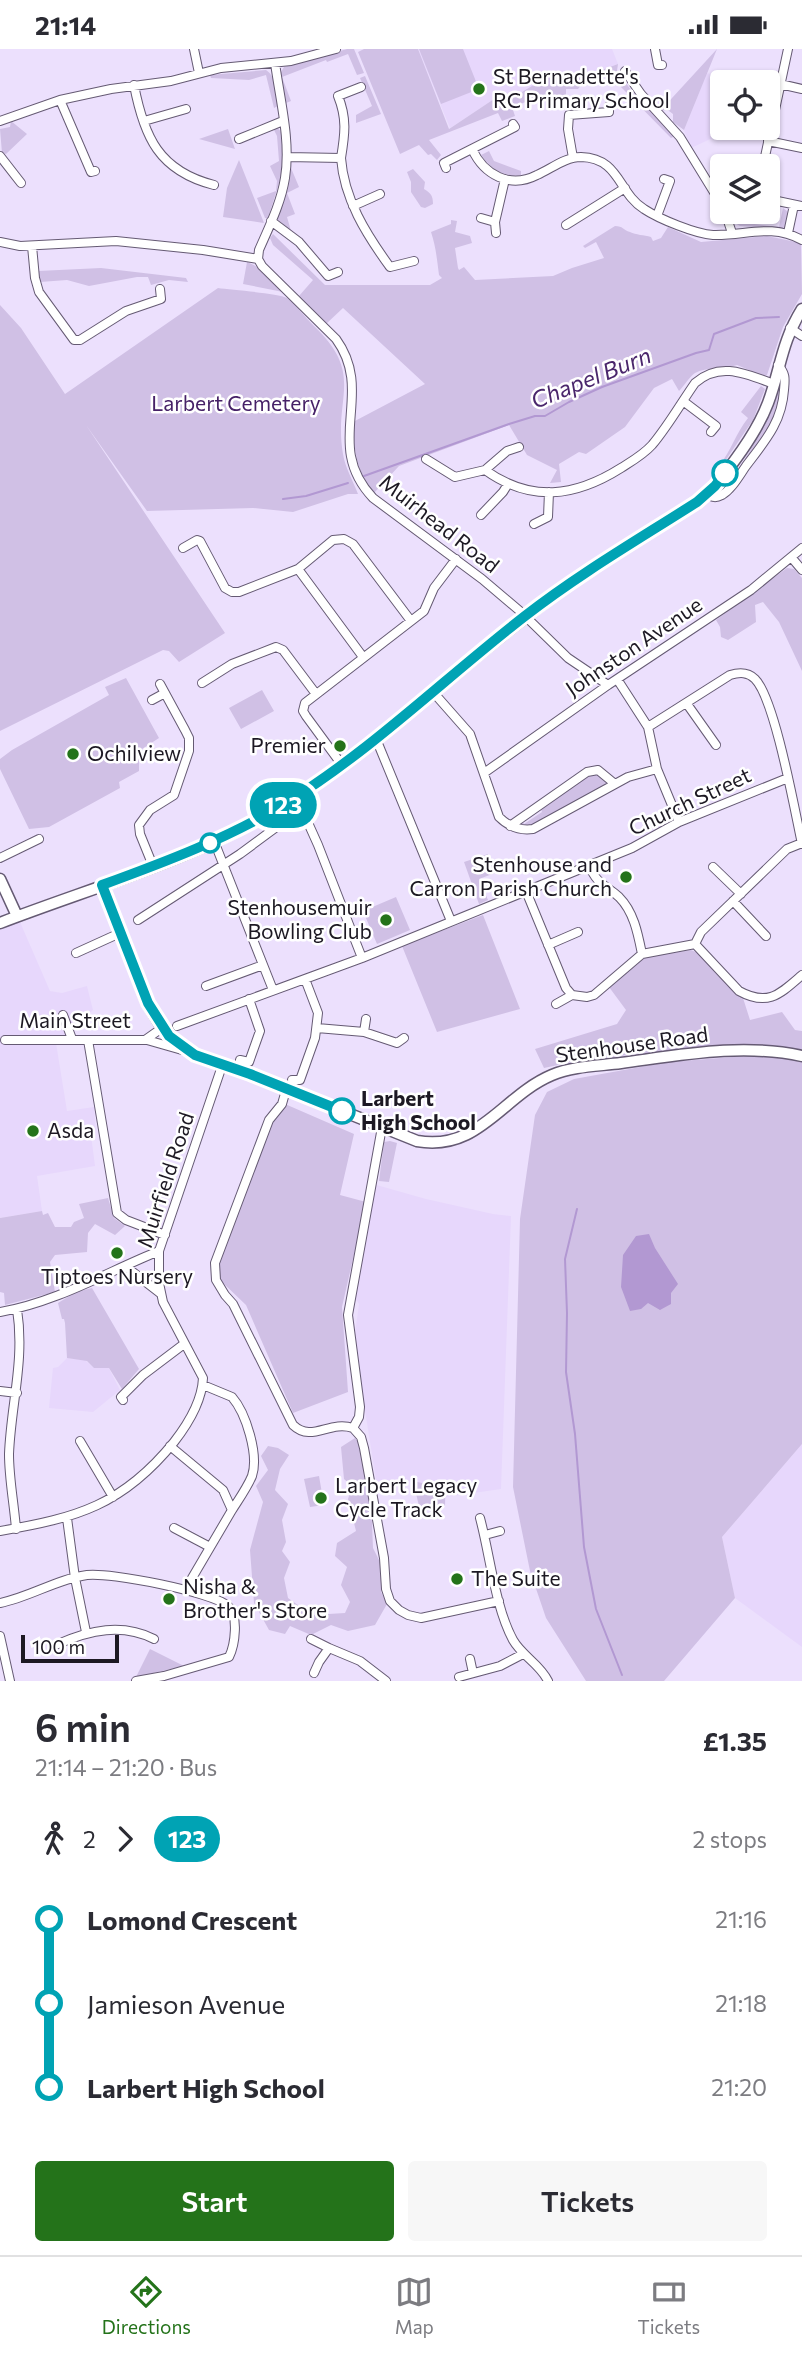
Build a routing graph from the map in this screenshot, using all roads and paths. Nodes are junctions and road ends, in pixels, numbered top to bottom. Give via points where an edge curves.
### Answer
1 (194, 49) edge
2 (336, 49) edge
3 (655, 49) edge
4 (789, 51) edge
5 (306, 53) edge
6 (275, 63) junction
7 (662, 65) dead end
8 (625, 71) dead end
9 (199, 73) junction
10 (780, 84) joint
11 (134, 85) junction
12 (361, 87) dead end
13 (802, 89) edge
14 (60, 100) junction
15 (609, 106) dead end
16 (186, 109) dead end
17 (0, 121) edge
18 (144, 121) junction
19 (283, 121) junction
20 (513, 124) dead end
21 (239, 139) dead end
22 (768, 141) joint
23 (802, 148) edge
24 (472, 149) junction
25 (765, 154) edge
26 (0, 156) edge
27 (287, 157) junction
28 (341, 158) junction
29 (573, 158) junction
30 (446, 168) dead end
31 (95, 171) dead end
32 (505, 179) junction
33 (664, 179) dead end
34 (21, 183) dead end
35 (214, 185) dead end
36 (710, 187) edge
37 (625, 188) junction
38 (378, 197) dead end
39 (780, 201) edge
40 (798, 205) edge
41 (352, 206) junction
42 (656, 216) junction
43 (481, 218) dead end
44 (271, 221) junction
45 (495, 222) junction
46 (729, 224) edge
47 (566, 225) dead end
48 (496, 233) dead end
49 (732, 233) junction
50 (788, 233) junction
51 (802, 240) edge
52 (0, 242) edge
53 (32, 246) junction
54 (258, 259) junction
55 (414, 261) dead end
56 (338, 272) dead end
57 (160, 289) dead end
58 (802, 309) edge
59 (790, 328) junction
60 (802, 336) edge
61 (778, 365) junction
62 (774, 384) junction
63 (683, 401) junction
64 (711, 432) dead end
65 (519, 447) dead end
66 (431, 459) dead end
67 (485, 470) junction
68 (508, 484) junction
69 (549, 492) junction
70 (707, 494) junction
71 (485, 513) dead end
72 (534, 524) dead end
73 (183, 548) dead end
74 (802, 548) edge
75 (791, 557) junction
76 (456, 559) junction
77 (298, 569) junction
78 (802, 570) edge
79 (525, 616) junction
80 (411, 621) junction
81 (363, 657) junction
82 (617, 679) junction
83 (202, 683) dead end
84 (160, 684) dead end
85 (608, 685) junction
86 (433, 692) junction
87 (165, 693) junction
88 (316, 694) junction
89 (152, 700) dead end
90 (687, 704) junction
91 (648, 727) junction
92 (374, 740) junction
93 (716, 745) dead end
94 (342, 765) junction
95 (657, 769) junction
96 (484, 773) junction
97 (788, 778) junction
98 (615, 784) junction
99 (296, 796) junction
100 (290, 817) dead end
101 (679, 822) junction
102 (510, 826) junction
103 (39, 839) dead end
104 (214, 841) junction
105 (802, 843) edge
106 (0, 858) edge
107 (223, 865) junction
108 (589, 865) junction
109 (153, 866) junction
110 (713, 867) dead end
111 (0, 879) edge
112 (102, 885) junction
113 (526, 891) junction
114 (3, 894) edge
115 (741, 894) junction
116 (733, 901) junction
117 (17, 916) junction
118 (138, 920) dead end
119 (451, 921) junction
120 (0, 923) edge
121 (578, 932) dead end
122 (120, 933) junction
123 (766, 936) dead end
124 (695, 944) junction
125 (548, 945) junction
126 (76, 953) dead end
127 (642, 954) junction
128 (362, 958) junction
129 (263, 965) junction
130 (802, 975) edge
131 (306, 979) junction
132 (205, 986) dead end
133 (273, 990) junction
134 (572, 995) junction
135 (249, 999) junction
136 (556, 1004) dead end
137 (63, 1016) dead end
138 (366, 1019) dead end
139 (177, 1026) dead end
140 (162, 1028) junction
141 (317, 1028) junction
142 (364, 1032) junction
143 (72, 1039) junction
144 (5, 1040) dead end
145 (88, 1040) junction
146 (145, 1040) junction
147 (399, 1045) dead end
148 (185, 1050) junction
149 (802, 1056) edge
150 (222, 1066) junction
151 (258, 1067) dead end
152 (300, 1081) dead end
153 (286, 1090) junction
154 (382, 1127) junction
155 (403, 1135) joint
156 (165, 1235) junction
157 (159, 1251) junction
158 (125, 1266) junction
159 (160, 1293) junction
160 (17, 1309) junction
161 (0, 1312) edge
162 (184, 1344) junction
163 (203, 1382) junction
164 (0, 1391) edge
165 (17, 1393) junction
166 (123, 1399) dead end
167 (353, 1428) junction
168 (80, 1441) dead end
169 (170, 1446) junction
170 (113, 1497) junction
171 (232, 1510) junction
172 (67, 1518) junction
173 (480, 1518) dead end
174 (16, 1528) junction
175 (174, 1528) dead end
176 (0, 1531) edge
177 (500, 1531) dead end
178 (485, 1535) junction
179 (210, 1547) junction
180 (75, 1578) junction
181 (185, 1590) junction
182 (499, 1601) junction
183 (0, 1602) edge
184 (86, 1632) junction
185 (0, 1636) edge
186 (154, 1639) dead end
187 (311, 1639) dead end
188 (58, 1644) dead end
189 (329, 1649) junction
190 (523, 1654) junction
191 (470, 1659) dead end
192 (314, 1672) dead end
193 (473, 1673) junction
194 (459, 1677) dead end
195 (10, 1681) edge
196 (136, 1681) edge
197 (386, 1681) edge
198 (548, 1681) edge

1 - 9 street
2 - 5 street
3 - 7 street via 658,65
4 - 10 street
5 - 6 street
6 - 9 street
6 - 19 street
8 - 36 street via 680,137
9 - 11 street
10 - 13 street
11 - 14 street
11 - 18 street
12 - 28 street via 338,96 346,128
14 - 17 street
14 - 31 street via 91,172
15 - 29 street via 609,111 569,115
16 - 18 street
18 - 35 street via 167,163
19 - 21 street
19 - 27 street
20 - 24 street via 515,127
22 - 23 street
22 - 25 street
24 - 30 street via 443,163
24 - 32 street via 480,164
26 - 34 street
27 - 28 street
27 - 44 street via 281,198
28 - 41 street
29 - 32 street via 528,179
29 - 37 street via 601,161
32 - 45 street
33 - 42 street via 670,181
37 - 42 street via 638,205
37 - 47 street
38 - 41 street
39 - 40 street
40 - 50 street
41 - 55 street via 390,267
42 - 49 street via 705,235
43 - 45 street
44 - 54 street
44 - 56 street via 299,243 328,276
45 - 48 street
46 - 49 street
49 - 50 street
50 - 51 street
52 - 53 street
53 - 54 street via 116,241
53 - 57 street via 39,292 78,345 127,311 161,299
54 - 76 street, Muirhead Road via 344,350 353,384 349,448 364,488
58 - 59 main road
59 - 60 street
59 - 61 main road
61 - 62 main road
61 - 70 street via 785,377 783,398 771,435 729,490 713,498
62 - 63 street via 730,370 712,372 695,383
62 - 70 main road via 757,425
63 - 64 street via 716,426
63 - 69 street via 652,444 633,460 583,488
65 - 67 street
66 - 67 street via 455,478
67 - 68 street
68 - 69 street
68 - 71 street
69 - 72 street via 548,517
70 - 79 main road
73 - 77 street via 200,541 225,588 232,592
74 - 75 street, Johnston Avenue
75 - 78 street
75 - 82 street, Johnston Avenue via 751,590
76 - 79 street, Muirhead Road
76 - 80 street via 433,588 426,609
77 - 80 street via 333,540 349,541
77 - 81 street
79 - 85 street, Muirhead Road via 568,658
79 - 86 main road
80 - 81 street
81 - 88 street
82 - 85 street, Johnston Avenue
82 - 91 street
83 - 88 street via 237,661 276,647
84 - 87 street
85 - 96 street, Johnston Avenue
86 - 92 main road
86 - 96 street via 470,734
87 - 89 street
87 - 109 street via 190,744 174,795 150,810 139,825
88 - 94 street via 303,711
90 - 91 street
90 - 93 street
90 - 97 street via 730,675 751,675 770,712
91 - 95 street
92 - 94 main road
92 - 119 street
94 - 99 main road
95 - 98 street
95 - 101 street
96 - 102 street via 499,817
97 - 101 street, Church Street
97 - 105 street
98 - 102 street via 533,829
98 - 102 street via 598,770 587,772
99 - 104 main road
99 - 128 street
100 - 107 street
101 - 108 street, Church Street
103 - 106 street
104 - 107 street
104 - 109 main road
105 - 115 street via 787,849
107 - 118 street
107 - 129 street
108 - 113 street, Church Street
108 - 127 street via 594,877 629,911
109 - 112 main road
110 - 115 street
111 - 114 main road
112 - 117 main road
112 - 122 main road
113 - 119 street, Church Street
113 - 125 street
114 - 117 main road
115 - 116 street
116 - 123 street
116 - 124 street
117 - 120 main road
119 - 128 street, Church Street
121 - 125 street
122 - 126 street
122 - 140 main road
124 - 127 street
124 - 130 street via 748,996 771,998
125 - 134 street
127 - 134 street via 594,995
128 - 131 street, Church Street
129 - 132 street
129 - 133 street
131 - 133 street, Church Street
131 - 141 street
133 - 135 street, Church Street
134 - 136 street
135 - 139 street, Church Street
135 - 151 street via 260,1031 244,1061
137 - 143 street
138 - 142 street
140 - 146 street, Main Street
140 - 148 main road, Main Street
141 - 142 street
141 - 152 street
142 - 147 street
143 - 144 street, Main Street
143 - 145 street, Main Street
145 - 146 street, Main Street
145 - 156 street via 117,1213
146 - 148 street, Main Street
148 - 150 main road, Main Street
149 - 155 main road, Stenhouse Road via 748,1049 565,1071 545,1079 474,1131 452,1141 426,1142
150 - 153 main road, Main Street
150 - 156 street, Muirfield Road
153 - 154 main road, Main Street
153 - 167 street via 269,1120 214,1275 293,1425 307,1433 339,1425
154 - 155 main road, Main Street
154 - 167 street via 348,1315 360,1407
156 - 157 street, Muirfield Road
157 - 158 street
157 - 159 street, Muirfield Road
158 - 159 street
158 - 160 street
159 - 162 street, Muirfield Road
160 - 161 street
160 - 165 street via 21,1356
162 - 163 street, Muirfield Road
162 - 166 street via 143,1375
163 - 169 street via 191,1416
163 - 171 street via 232,1397 252,1442 253,1473
164 - 165 street
165 - 174 street via 9,1467
167 - 182 street via 365,1448 390,1601 408,1615 421,1618
168 - 170 street
169 - 170 street via 148,1471
169 - 171 street via 223,1490
170 - 172 street
171 - 179 street
172 - 174 street
172 - 180 street
173 - 178 street
174 - 176 street
175 - 179 street
177 - 178 street
178 - 182 street
179 - 181 street
180 - 181 street via 107,1574
180 - 183 street
180 - 184 street
181 - 196 street via 231,1609 231,1653 224,1660
182 - 190 street via 504,1621
184 - 186 street via 126,1631
184 - 188 street
185 - 195 street
187 - 189 street
189 - 192 street
189 - 197 street via 360,1661
190 - 193 street
190 - 198 street
191 - 193 street
193 - 194 street

